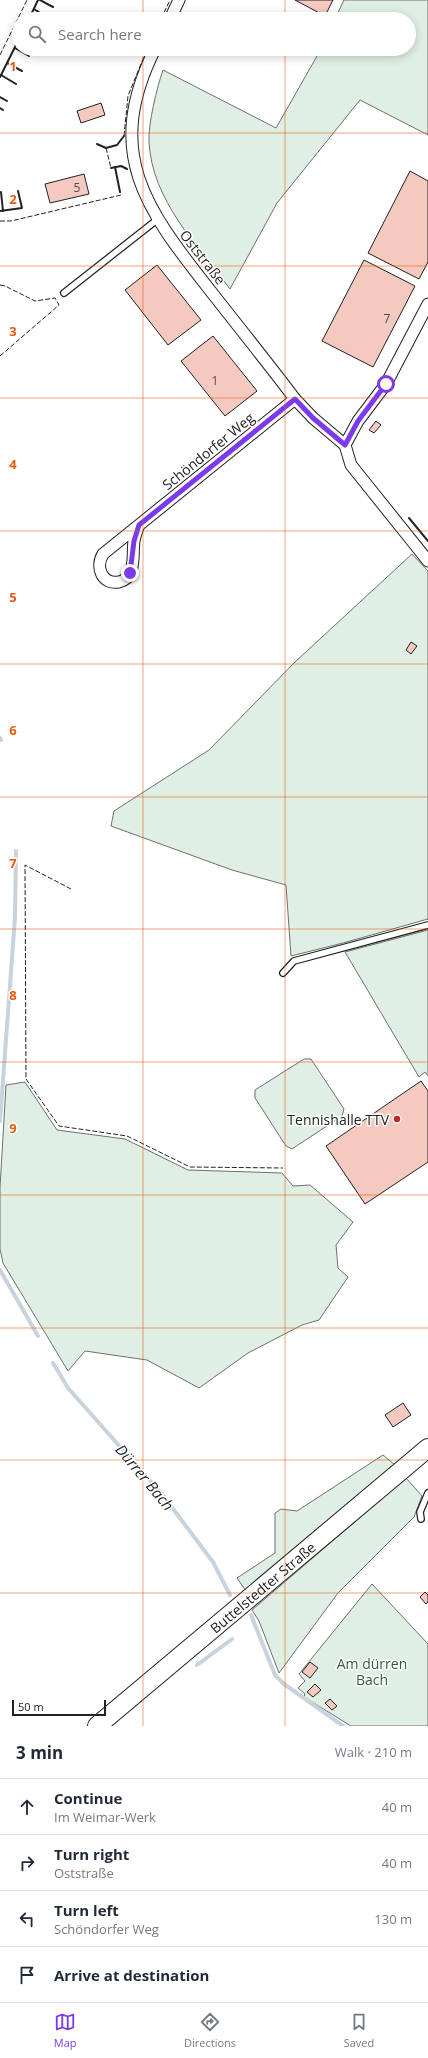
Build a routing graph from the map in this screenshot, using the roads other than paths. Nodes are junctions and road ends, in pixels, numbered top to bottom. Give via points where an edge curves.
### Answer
1 (179, 0) edge
2 (173, 12) edge
3 (152, 56) edge
4 (158, 219) junction
5 (64, 293) dead end
6 (428, 304) edge
7 (295, 399) junction
8 (345, 445) junction
9 (139, 525) junction
10 (428, 561) edge
11 (428, 925) edge
12 (283, 973) dead end
13 (428, 1448) edge
14 (428, 1493) edge
15 (421, 1519) dead end
16 (97, 1726) edge

1 - 2 street
3 - 4 street, Oststraße via 138,91 131,135 138,178
4 - 5 lane
4 - 7 street, Oststraße via 174,244
6 - 8 street via 386,384 358,421
7 - 8 street, Oststraße via 317,422
7 - 9 street, Schöndorfer Weg
8 - 10 street via 351,465
9 - 9 street, Schöndorfer Weg via 130,573 122,581 111,582 99,570 100,559
11 - 12 lane via 294,961
13 - 16 main road, Buttelstedter Straße
14 - 15 lane via 420,1512

